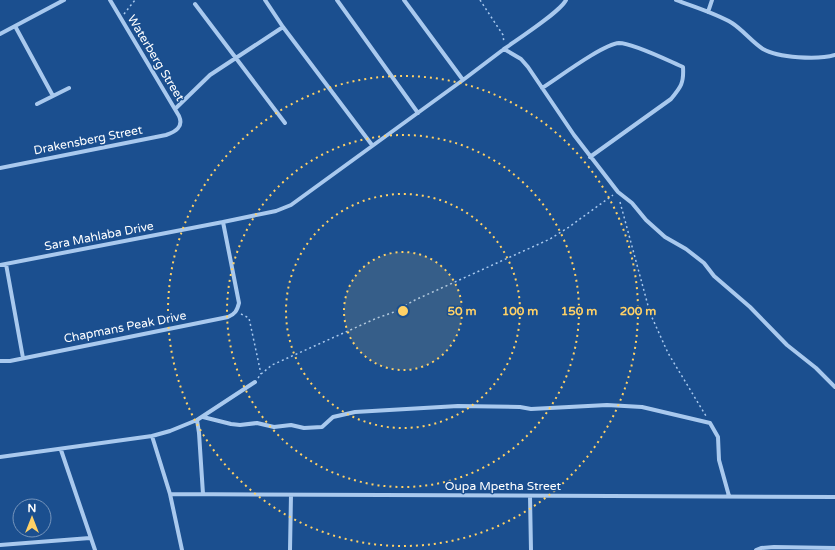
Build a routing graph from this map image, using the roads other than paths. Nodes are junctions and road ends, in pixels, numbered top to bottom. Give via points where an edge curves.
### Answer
1 (64, 0) edge
2 (110, 0) edge
3 (265, 0) edge
4 (337, 0) edge
5 (404, 0) edge
6 (566, 0) edge
7 (676, 0) edge
8 (712, 0) edge
9 (195, 4) dead end
10 (708, 12) junction
11 (15, 26) junction
12 (283, 27) junction
13 (0, 34) edge
14 (504, 48) junction
15 (835, 55) edge
16 (236, 59) junction
17 (463, 80) junction
18 (69, 88) dead end
19 (542, 88) junction
20 (53, 96) junction
21 (37, 104) dead end
22 (175, 109) junction
23 (418, 113) junction
24 (285, 123) dead end
25 (179, 128) joint
26 (372, 145) junction
27 (590, 157) junction
28 (0, 168) edge
29 (223, 222) junction
30 (6, 264) junction
31 (0, 265) edge
32 (23, 358) junction
33 (0, 361) edge
34 (254, 382) road end
35 (835, 387) edge
36 (203, 417) junction
37 (197, 420) junction
38 (152, 436) junction
39 (61, 450) junction
40 (0, 457) edge
41 (170, 494) junction
42 (203, 494) junction
43 (291, 495) junction
44 (530, 496) junction
45 (728, 496) junction
46 (835, 497) edge
47 (90, 538) junction
48 (0, 545) edge
49 (835, 548) edge
50 (95, 550) edge
51 (182, 550) edge
52 (290, 550) edge
53 (531, 550) edge
54 (756, 550) edge

1 - 11 street
2 - 22 street, Waterberg Street
3 - 12 street
4 - 23 street
5 - 17 street
6 - 14 street via 554,13
7 - 10 street
8 - 10 street
9 - 16 street
10 - 15 street via 733,24 770,52 806,58
11 - 13 street
11 - 20 street
12 - 16 street
12 - 26 street
14 - 17 street
14 - 19 street via 521,59
16 - 22 street via 210,75
16 - 24 street
17 - 23 street
18 - 20 street
19 - 27 street
19 - 27 street via 614,44 635,47 682,67 684,77 681,87 672,99
20 - 21 street
22 - 25 street, Waterberg Street via 181,120
23 - 26 street
25 - 28 street, Drakensberg Street via 166,135
26 - 29 street via 291,205 276,211
27 - 35 street via 618,192 632,203 646,220 665,237 704,263 714,276 750,306 787,345
29 - 30 street, Sara Mahlaba Drive
29 - 32 street, Chapmans Peak Drive via 239,296 236,312 228,317
30 - 31 street, Sara Mahlaba Drive
30 - 32 street
32 - 33 street, Chapmans Peak Drive
34 - 36 street
36 - 37 street
36 - 45 street via 240,425 257,422 304,428 322,427 333,417 355,412 458,406 532,409 607,405 642,407 710,423 718,437 719,460
37 - 38 street
37 - 42 street
38 - 39 street
38 - 41 street
39 - 40 street
39 - 47 street
41 - 42 street, Oupa Mpetha Street
41 - 51 street
42 - 43 street, Oupa Mpetha Street
43 - 44 street, Oupa Mpetha Street
43 - 52 street
44 - 45 street, Oupa Mpetha Street
44 - 53 street
45 - 46 street, Oupa Mpetha Street
47 - 48 street
47 - 50 street
49 - 54 street via 774,547

